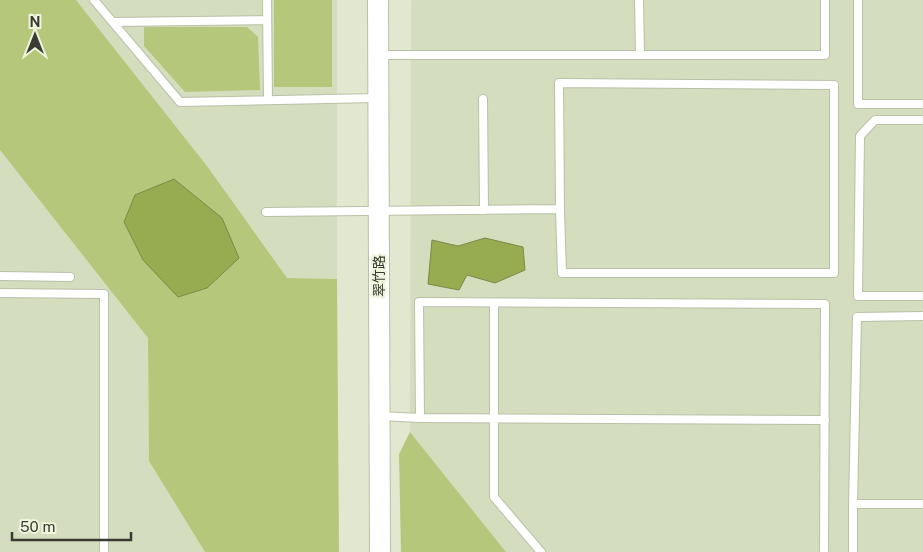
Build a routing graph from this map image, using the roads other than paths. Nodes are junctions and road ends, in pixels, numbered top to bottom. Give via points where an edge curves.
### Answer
1 (94, 0) edge
2 (267, 0) edge
3 (378, 0) edge
4 (640, 0) edge
5 (825, 0) edge
6 (858, 0) edge
7 (267, 20) junction
8 (112, 22) junction
9 (379, 55) junction
10 (640, 55) junction
11 (379, 98) junction
12 (484, 99) dead end
13 (268, 100) junction
14 (923, 104) edge
15 (923, 120) edge
16 (560, 209) junction
17 (484, 210) junction
18 (379, 211) junction
19 (266, 212) dead end
20 (0, 276) edge
21 (70, 277) dead end
22 (0, 294) edge
23 (923, 296) edge
24 (494, 303) junction
25 (923, 316) edge
26 (380, 416) junction
27 (420, 418) junction
28 (494, 418) junction
29 (825, 420) junction
30 (853, 504) junction
31 (923, 504) edge
32 (104, 552) edge
33 (380, 552) edge
34 (541, 552) edge
35 (824, 552) edge
36 (853, 552) edge

1 - 8 lane
2 - 7 lane
3 - 9 street, 翠竹路
4 - 10 lane
5 - 10 lane via 825,55
6 - 14 lane via 858,104
7 - 8 lane
7 - 13 lane
8 - 13 lane via 180,102
9 - 10 lane
9 - 11 street, 翠竹路
11 - 13 lane
11 - 18 street, 翠竹路
12 - 17 lane
15 - 23 lane via 875,120 860,136 858,296
16 - 16 lane via 562,273 834,274 834,85 559,83
16 - 17 lane
17 - 18 lane
18 - 19 lane
18 - 26 street, 翠竹路
20 - 21 lane
22 - 32 lane via 104,294
24 - 27 lane via 419,302
24 - 28 lane
24 - 29 lane via 825,304
25 - 30 lane via 857,316
26 - 27 lane
26 - 33 street, 翠竹路
27 - 28 lane
28 - 29 lane
28 - 34 lane via 494,497
29 - 35 lane
30 - 31 lane
30 - 36 lane

